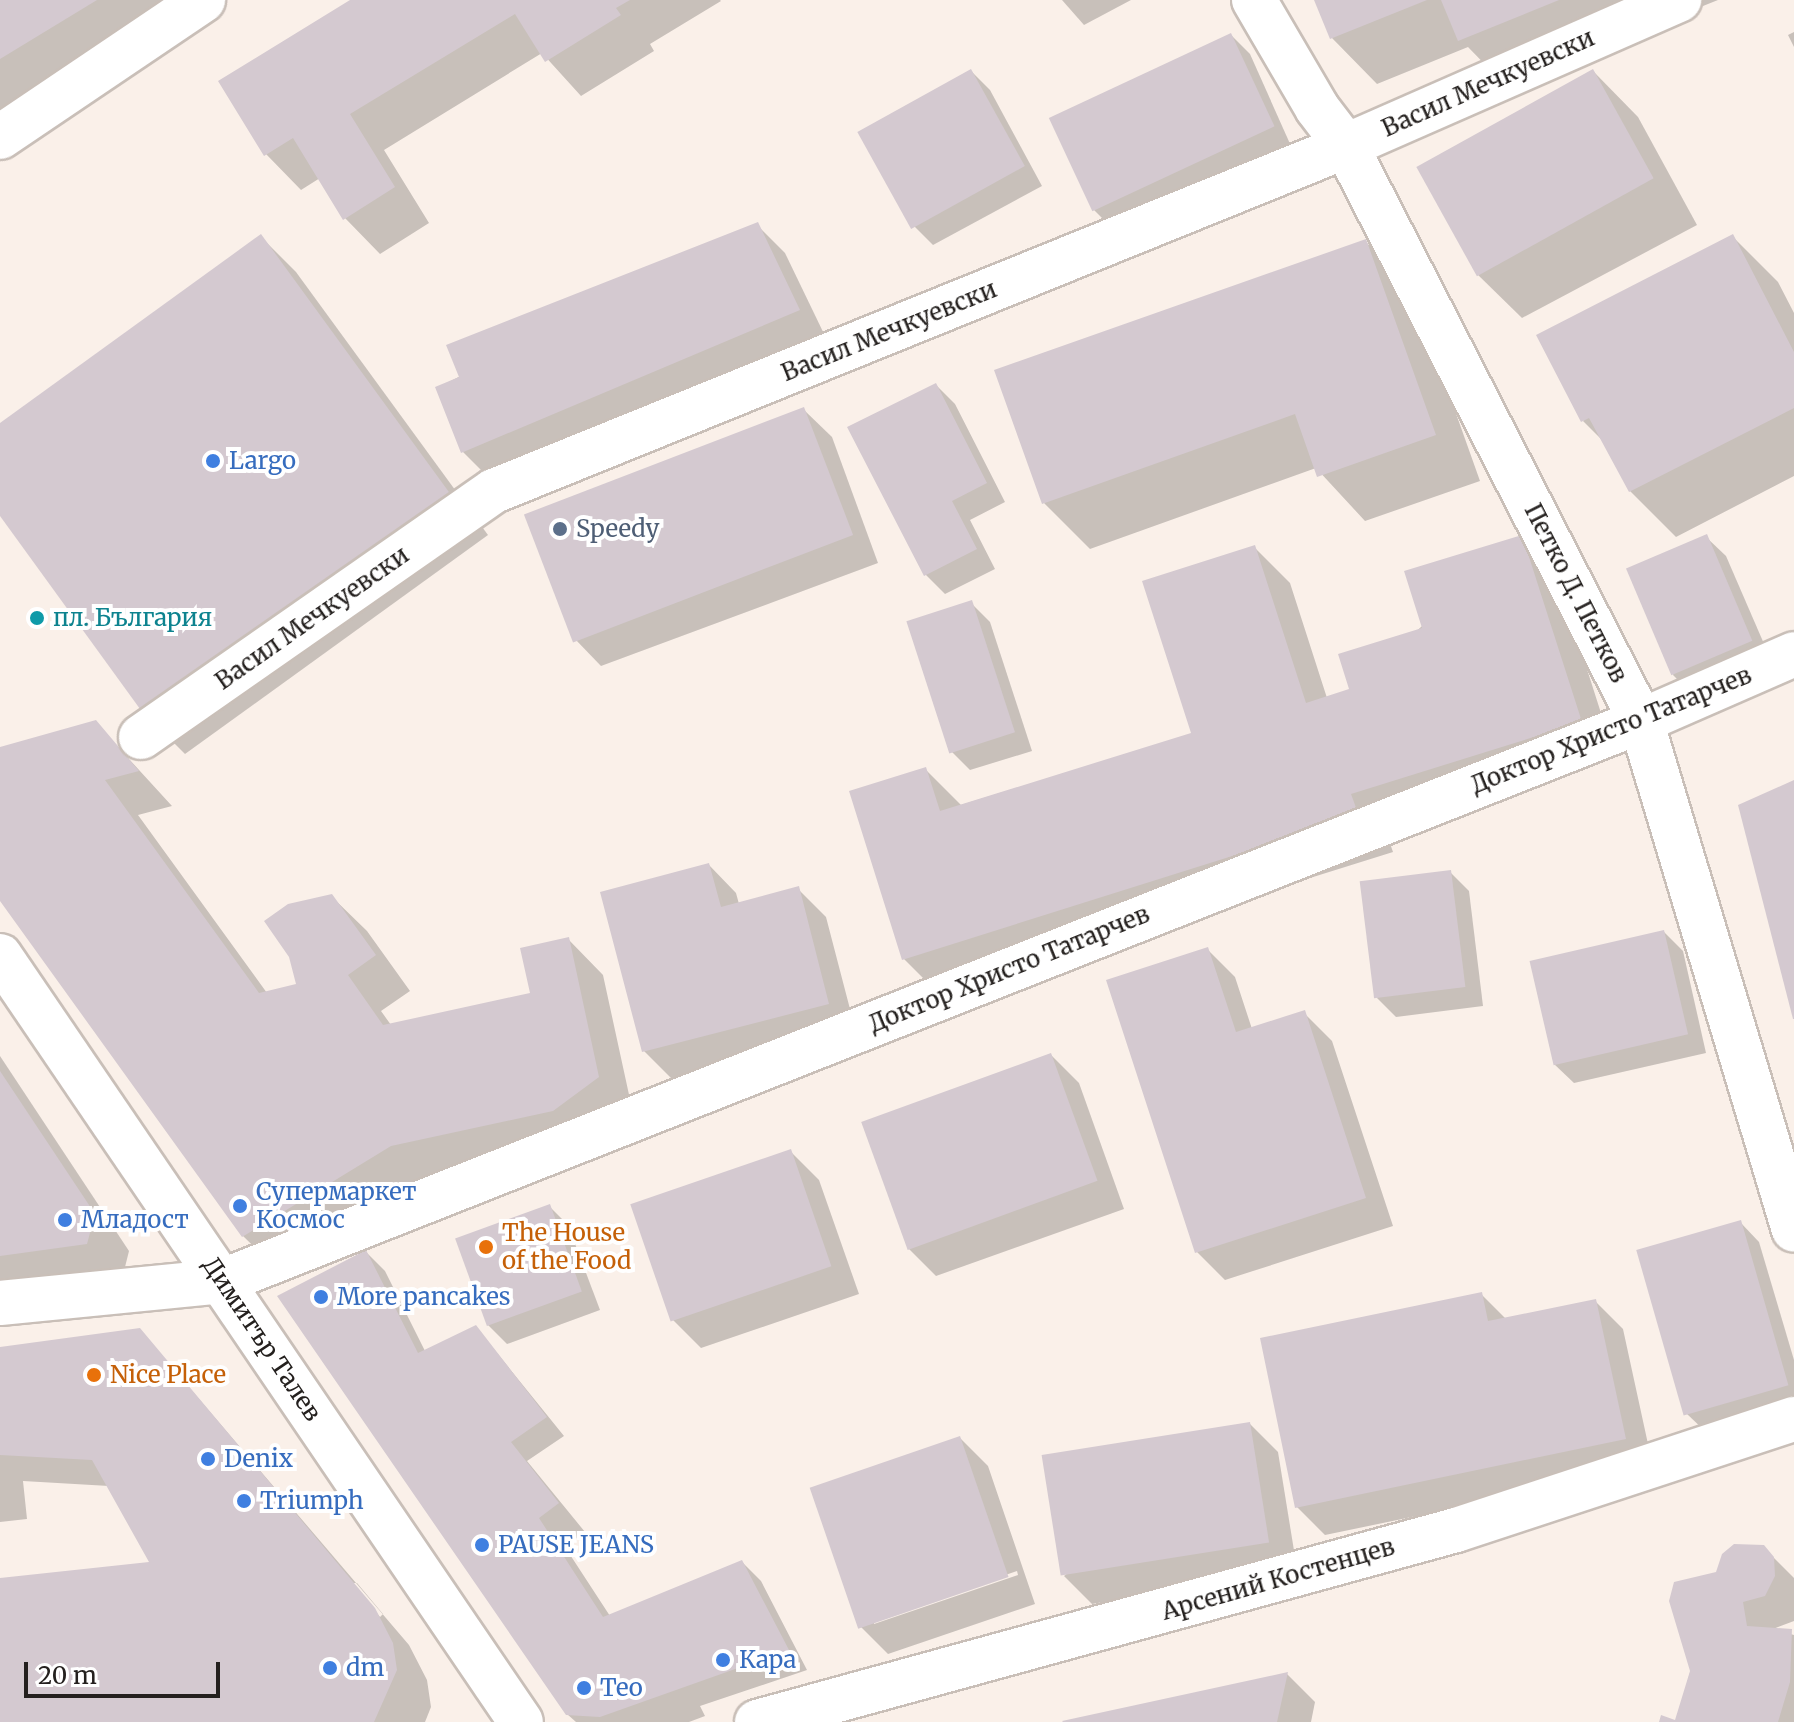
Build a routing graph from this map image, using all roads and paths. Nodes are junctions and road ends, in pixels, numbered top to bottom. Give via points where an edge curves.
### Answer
1 (203, 0) edge
2 (1254, 0) edge
3 (1679, 0) edge
4 (0, 137) edge
5 (1346, 146) junction
6 (1794, 654) edge
7 (1641, 721) junction
8 (141, 737) dead end
9 (0, 956) edge
10 (1794, 1230) edge
11 (223, 1281) junction
12 (0, 1303) edge
13 (1794, 1419) edge
14 (521, 1722) edge
15 (757, 1722) edge

1 - 4 street
2 - 5 street, Петко Д. Петков via 1317,108
3 - 5 street, Васил Мечкуевски
5 - 7 street, Петко Д. Петков
5 - 8 street, Васил Мечкуевски via 494,491
6 - 7 street, Доктор Христо Татарчев
7 - 10 street, Петко Д. Петков
7 - 11 street, Доктор Христо Татарчев
9 - 11 street, Димитър Талев
11 - 12 street, Доктор Христо Татарчев
11 - 14 street, Димитър Талев
13 - 15 street, Арсений Костенцев via 1456,1530

